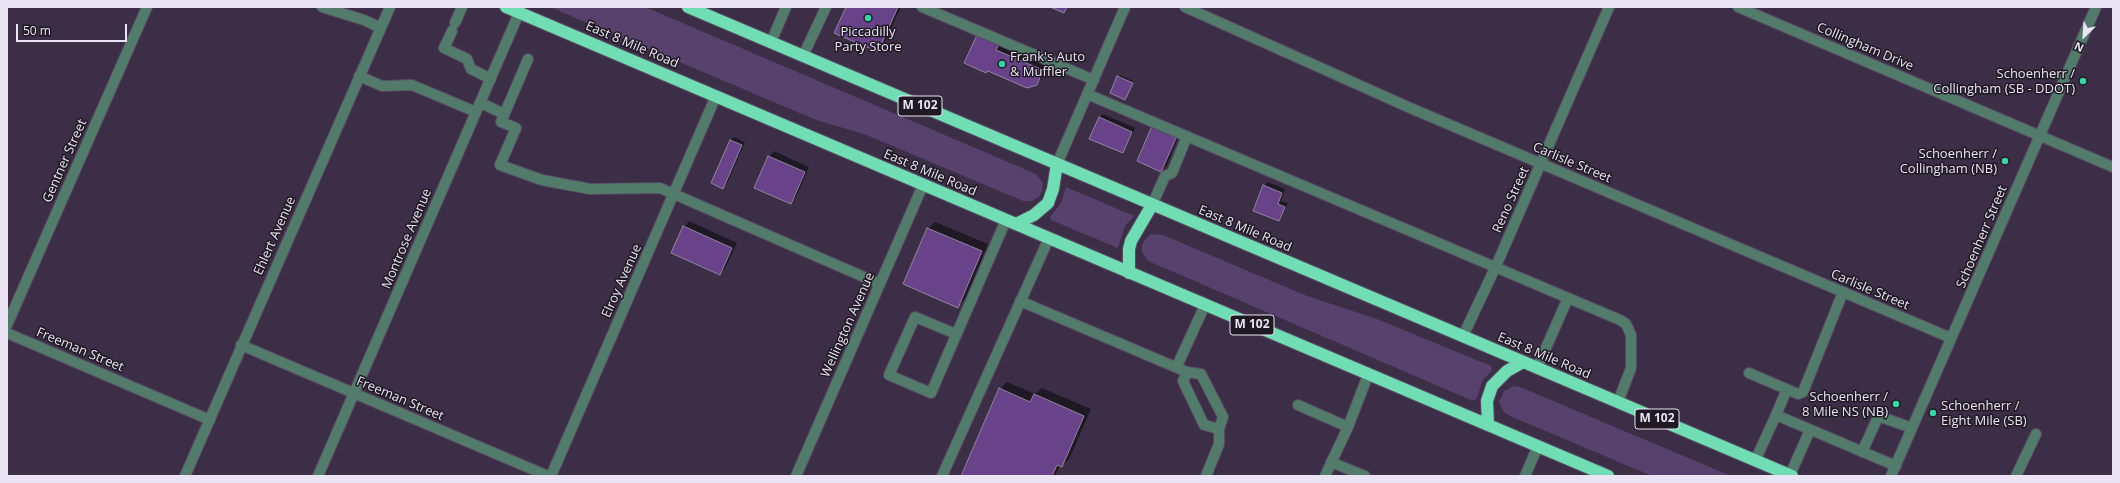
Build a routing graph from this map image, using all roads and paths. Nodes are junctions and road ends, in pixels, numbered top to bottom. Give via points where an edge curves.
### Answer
1 (147, 7) edge
2 (322, 7) edge
3 (390, 7) edge
4 (462, 7) edge
5 (506, 7) edge
6 (688, 7) edge
7 (786, 7) edge
8 (826, 7) edge
9 (922, 7) edge
10 (1125, 7) edge
11 (1185, 7) edge
12 (1609, 7) edge
13 (1738, 7) edge
14 (2096, 7) edge
15 (519, 12) junction
16 (381, 28) junction
17 (771, 42) junction
18 (803, 56) junction
19 (528, 59) dead end
20 (359, 76) junction
21 (490, 79) junction
22 (1094, 80) junction
23 (1087, 94) junction
24 (716, 96) junction
25 (478, 107) junction
26 (504, 114) junction
27 (1187, 136) junction
28 (2040, 136) junction
29 (1057, 164) junction
30 (1541, 164) junction
31 (2113, 167) edge
32 (923, 185) junction
33 (674, 194) junction
34 (1152, 205) junction
35 (1011, 222) junction
36 (1048, 238) junction
37 (1496, 266) junction
38 (1129, 273) junction
39 (880, 284) junction
40 (1843, 292) junction
41 (1568, 298) junction
42 (1020, 301) junction
43 (1205, 305) junction
44 (7, 325) edge
45 (7, 333) edge
46 (956, 334) junction
47 (1463, 336) junction
48 (1951, 338) junction
49 (241, 345) junction
50 (1522, 362) junction
51 (1177, 366) junction
52 (1537, 368) junction
53 (1187, 372) junction
54 (1749, 373) dead end
55 (1368, 375) junction
56 (1787, 389) junction
57 (354, 393) junction
58 (1618, 402) junction
59 (1298, 405) dead end
60 (1776, 415) junction
61 (210, 420) junction
62 (1488, 425) junction
63 (1348, 427) junction
64 (1912, 428) junction
65 (1218, 429) junction
66 (1810, 430) junction
67 (2036, 434) dead end
68 (1538, 446) junction
69 (1862, 452) junction
70 (1755, 461) junction
71 (1331, 462) junction
72 (1896, 466) junction
73 (185, 476) edge
74 (318, 476) edge
75 (550, 476) edge
76 (796, 476) edge
77 (942, 476) edge
78 (1206, 476) edge
79 (1325, 476) edge
80 (1365, 476) edge
81 (1524, 476) edge
82 (1608, 476) edge
83 (1791, 476) edge
84 (1891, 476) edge
85 (2016, 476) edge

1 - 44 street, Gentner Street
2 - 16 street
3 - 16 street, Ehlert Avenue
4 - 21 street via 444,48 467,59 471,69
5 - 15 highway, East 8 Mile Road / M 102
6 - 17 highway, East 8 Mile Road / M 102
7 - 17 street
8 - 18 street
9 - 22 street
10 - 22 street
11 - 30 street, Carlisle Street
12 - 30 street, Reno Street
13 - 28 street, Collingham Drive
14 - 28 street, Schoenherr Street
15 - 21 street, Montrose Avenue
15 - 24 highway, East 8 Mile Road / M 102
16 - 20 street, Ehlert Avenue
17 - 18 highway, East 8 Mile Road / M 102
18 - 29 highway, East 8 Mile Road / M 102
19 - 26 street
20 - 25 street via 382,86 412,85
20 - 49 street, Ehlert Avenue
21 - 25 street, Montrose Avenue
22 - 23 street
23 - 27 street
23 - 29 street
24 - 32 highway, East 8 Mile Road / M 102
24 - 33 street, Elroy Avenue
25 - 26 street
25 - 57 street, Montrose Avenue
26 - 33 street via 500,122 516,128 500,165 542,180 590,189 660,188
27 - 34 street via 1172,173 1165,176
27 - 37 street
28 - 31 street, Collingham Drive
28 - 48 street, Schoenherr Street
29 - 34 highway, East 8 Mile Road / M 102
29 - 35 highway via 1048,203 1034,216
30 - 37 street, Reno Street
30 - 40 street, Carlisle Street
32 - 35 highway, East 8 Mile Road / M 102
32 - 39 street, Wellington Avenue
33 - 39 street
33 - 75 street, Elroy Avenue
34 - 38 highway via 1131,241
34 - 47 highway, East 8 Mile Road / M 102
35 - 36 highway, East 8 Mile Road / M 102
35 - 46 street
36 - 38 highway, East 8 Mile Road / M 102
36 - 42 street
37 - 41 street
37 - 47 street, Reno Street
38 - 43 highway, East 8 Mile Road / M 102
39 - 76 street, Wellington Avenue
40 - 48 street, Carlisle Street
40 - 56 street via 1805,389 1798,394
41 - 52 street
41 - 58 street via 1620,320 1629,330 1631,368
42 - 51 street
42 - 77 street
43 - 51 street
43 - 55 highway, East 8 Mile Road / M 102
45 - 61 street, Freeman Street
46 - 46 street via 931,393 889,375 915,317
47 - 50 highway, East 8 Mile Road / M 102
48 - 64 street, Schoenherr Street
49 - 57 street, Freeman Street
49 - 61 street, Ehlert Avenue
50 - 52 highway, East 8 Mile Road / M 102
50 - 62 highway via 1507,370 1492,386 1487,401
51 - 53 street
52 - 58 highway, East 8 Mile Road / M 102
53 - 65 street via 1183,381 1204,425
53 - 65 street via 1201,374 1211,392 1223,417
54 - 56 street
55 - 62 highway, East 8 Mile Road / M 102
55 - 63 street
56 - 60 street
57 - 74 street, Montrose Avenue
57 - 75 street, Freeman Street
58 - 70 highway, East 8 Mile Road / M 102
59 - 63 street
60 - 66 street
60 - 70 street
61 - 73 street, Ehlert Avenue
62 - 68 highway, East 8 Mile Road / M 102
63 - 71 street
64 - 69 street via 1878,417
64 - 72 street, Schoenherr Street
65 - 78 street via 1219,444
66 - 69 street
66 - 83 street
67 - 85 street
68 - 81 street
68 - 82 highway, East 8 Mile Road / M 102
69 - 72 street
70 - 83 highway, East 8 Mile Road / M 102
71 - 79 street
71 - 80 street
72 - 84 street, Schoenherr Street

